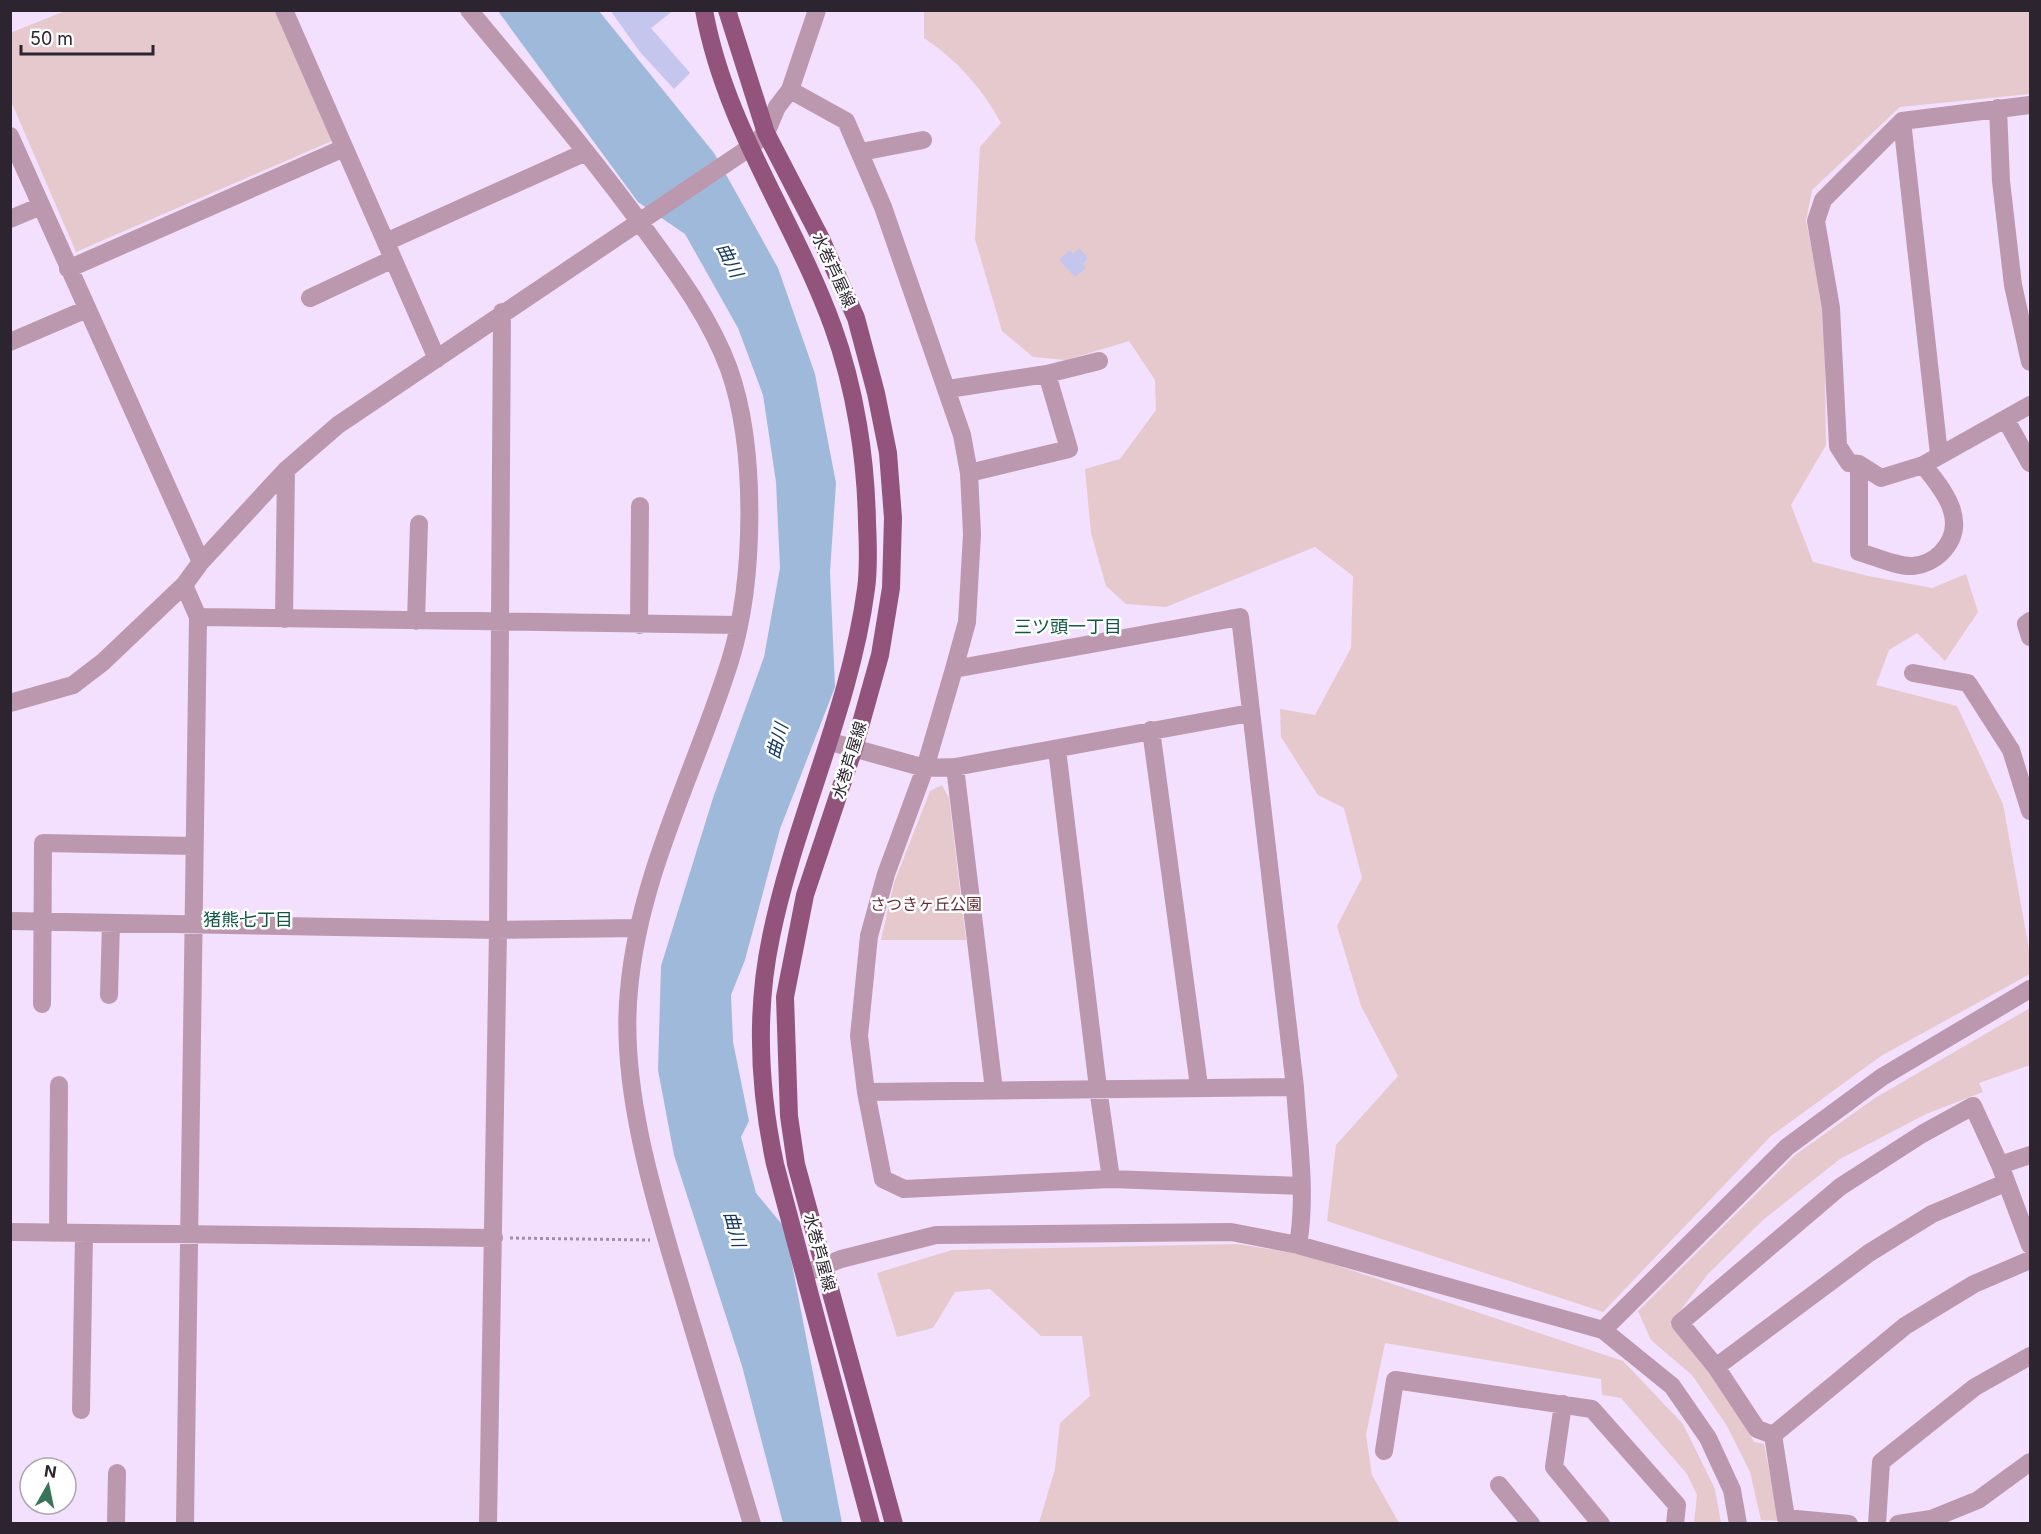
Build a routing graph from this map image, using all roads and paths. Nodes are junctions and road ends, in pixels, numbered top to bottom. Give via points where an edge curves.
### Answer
1 (284, 10) edge
2 (469, 10) edge
3 (704, 10) edge
4 (727, 10) edge
5 (817, 10) edge
6 (790, 90) junction
7 (2031, 105) edge
8 (1998, 108) junction
9 (1902, 121) junction
10 (766, 133) junction
11 (10, 136) edge
12 (923, 140) dead end
13 (344, 148) junction
14 (749, 148) junction
15 (586, 152) junction
16 (861, 152) junction
17 (41, 206) junction
18 (10, 219) edge
19 (642, 219) junction
20 (386, 242) junction
21 (393, 259) junction
22 (68, 269) junction
23 (310, 298) dead end
24 (87, 309) junction
25 (502, 312) junction
26 (10, 342) edge
27 (437, 359) junction
28 (1099, 361) dead end
29 (2031, 362) edge
30 (1047, 374) junction
31 (948, 389) junction
32 (2031, 405) edge
33 (2006, 420) junction
34 (1939, 454) junction
35 (2031, 463) edge
36 (1859, 464) junction
37 (1923, 465) junction
38 (286, 470) junction
39 (969, 473) junction
40 (640, 506) dead end
41 (419, 525) dead end
42 (201, 562) junction
43 (184, 585) junction
44 (198, 617) junction
45 (284, 619) junction
46 (416, 621) junction
47 (2031, 621) edge
48 (501, 622) junction
49 (639, 625) junction
50 (738, 625) junction
51 (2031, 637) edge
52 (954, 669) junction
53 (1913, 673) dead end
54 (10, 704) edge
55 (1250, 713) junction
56 (1151, 730) junction
57 (831, 742) junction
58 (854, 748) junction
59 (1057, 749) junction
60 (956, 767) junction
61 (925, 768) junction
62 (2031, 811) edge
63 (193, 846) junction
64 (10, 921) edge
65 (43, 922) junction
66 (111, 923) junction
67 (194, 923) junction
68 (638, 928) junction
69 (498, 930) junction
70 (2031, 989) edge
71 (109, 995) dead end
72 (42, 1004) dead end
73 (59, 1085) dead end
74 (1199, 1086) junction
75 (1295, 1087) junction
76 (1098, 1088) junction
77 (994, 1090) junction
78 (866, 1092) junction
79 (2031, 1155) edge
80 (2000, 1165) junction
81 (1111, 1179) junction
82 (2005, 1183) junction
83 (1301, 1186) junction
84 (10, 1233) edge
85 (58, 1233) junction
86 (84, 1234) junction
87 (189, 1235) junction
88 (494, 1238) junction
89 (667, 1240) junction
90 (1298, 1245) junction
91 (2031, 1245) edge
92 (2031, 1260) edge
93 (823, 1266) junction
94 (806, 1273) junction
95 (1603, 1330) junction
96 (2031, 1356) edge
97 (1716, 1367) junction
98 (1563, 1404) junction
99 (81, 1410) dead end
100 (1773, 1435) junction
101 (1384, 1451) dead end
102 (2031, 1462) edge
103 (117, 1473) dead end
104 (1499, 1485) dead end
105 (116, 1524) edge
106 (185, 1524) edge
107 (488, 1524) edge
108 (752, 1524) edge
109 (871, 1524) edge
110 (894, 1524) edge
111 (1532, 1524) edge
112 (1601, 1524) edge
113 (1675, 1524) edge
114 (1738, 1524) edge
115 (1849, 1524) edge
116 (1877, 1524) edge
117 (1898, 1524) edge

1 - 13 street
2 - 15 street
3 - 14 main road, 水巻芦屋線 via 725,93
4 - 10 main road, 水巻芦屋線
5 - 6 street
6 - 10 street via 777,107
6 - 16 street via 846,121
7 - 8 street
8 - 9 street
8 - 29 street via 2001,181 2013,285
9 - 34 street
9 - 36 street via 1823,200 1816,221 1831,308 1838,446 1849,463
10 - 14 street
10 - 58 main road, 水巻芦屋線 via 821,239 856,318 888,453 893,518 891,588 880,655
11 - 17 street
12 - 16 street
13 - 20 street
13 - 22 street
14 - 19 street
14 - 57 main road, 水巻芦屋線 via 833,327 852,394 862,458 867,586
15 - 19 street
15 - 20 street
16 - 31 street
17 - 18 street
17 - 22 street
19 - 25 street
19 - 50 street via 705,320 729,370 742,423 750,529 748,577
20 - 21 street
21 - 23 street
21 - 27 street
22 - 24 street
24 - 26 street
24 - 42 street
25 - 27 street
25 - 48 street
27 - 38 street via 338,425
28 - 30 street
30 - 31 street
30 - 39 street via 1069,449
31 - 39 street
32 - 33 street
33 - 34 street
33 - 35 street
34 - 37 street
36 - 37 street via 1881,478
36 - 37 street via 1859,552 1911,566 1934,560 1947,547 1955,528 1944,490
38 - 42 street
38 - 45 street
39 - 52 street via 972,534 967,622
40 - 49 street
41 - 46 street
42 - 43 street
43 - 44 street
43 - 54 street via 73,685
44 - 45 street
44 - 63 street
45 - 46 street
46 - 48 street
47 - 51 street via 2026,624
48 - 49 street
48 - 69 street
49 - 50 street
50 - 68 street via 732,658
52 - 55 street via 1240,617
52 - 61 street
53 - 62 street via 1968,683 2011,750
55 - 56 street
55 - 75 street
56 - 59 street
56 - 74 street
57 - 58 street
57 - 94 main road, 水巻芦屋線 via 783,886 770,939 760,1044 765,1116
58 - 61 street
58 - 93 main road, 水巻芦屋線 via 805,895 785,997 789,1116 796,1164
59 - 60 street
59 - 76 street
60 - 61 street
60 - 77 street
61 - 78 street via 886,874 869,936 859,1036
63 - 65 street via 43,843
63 - 67 street
64 - 65 street
65 - 66 street
65 - 72 street
66 - 67 street
66 - 71 street
67 - 69 street
67 - 87 street
68 - 69 street
68 - 89 street via 628,993 635,1115
69 - 88 street
70 - 95 street via 1882,1077 1787,1147
73 - 85 street
74 - 75 street
74 - 76 street
75 - 83 street
76 - 77 street
76 - 81 street
77 - 78 street
78 - 81 street via 884,1179 904,1189
79 - 80 street
80 - 82 street
80 - 97 street via 1973,1106 1840,1187 1680,1323
81 - 83 street
82 - 91 street
82 - 97 street via 1932,1214 1869,1253
83 - 90 street
84 - 85 street
85 - 86 street
86 - 87 street
86 - 99 street
87 - 88 street
87 - 106 street
88 - 89 path
88 - 107 street
89 - 108 street
90 - 93 street via 1232,1232 936,1235
90 - 95 street
92 - 100 street via 1974,1284 1905,1326
93 - 94 street
93 - 110 main road, 水巻芦屋線
94 - 109 main road, 水巻芦屋線
95 - 114 street via 1672,1386 1702,1430 1732,1490
96 - 116 street via 1975,1387 1881,1462
97 - 100 street via 1757,1429
98 - 101 street via 1395,1380
98 - 112 street via 1554,1467
98 - 113 street via 1592,1409 1677,1504
100 - 115 street via 1786,1518
102 - 117 street via 1978,1500 1931,1520
103 - 105 street
104 - 111 street

